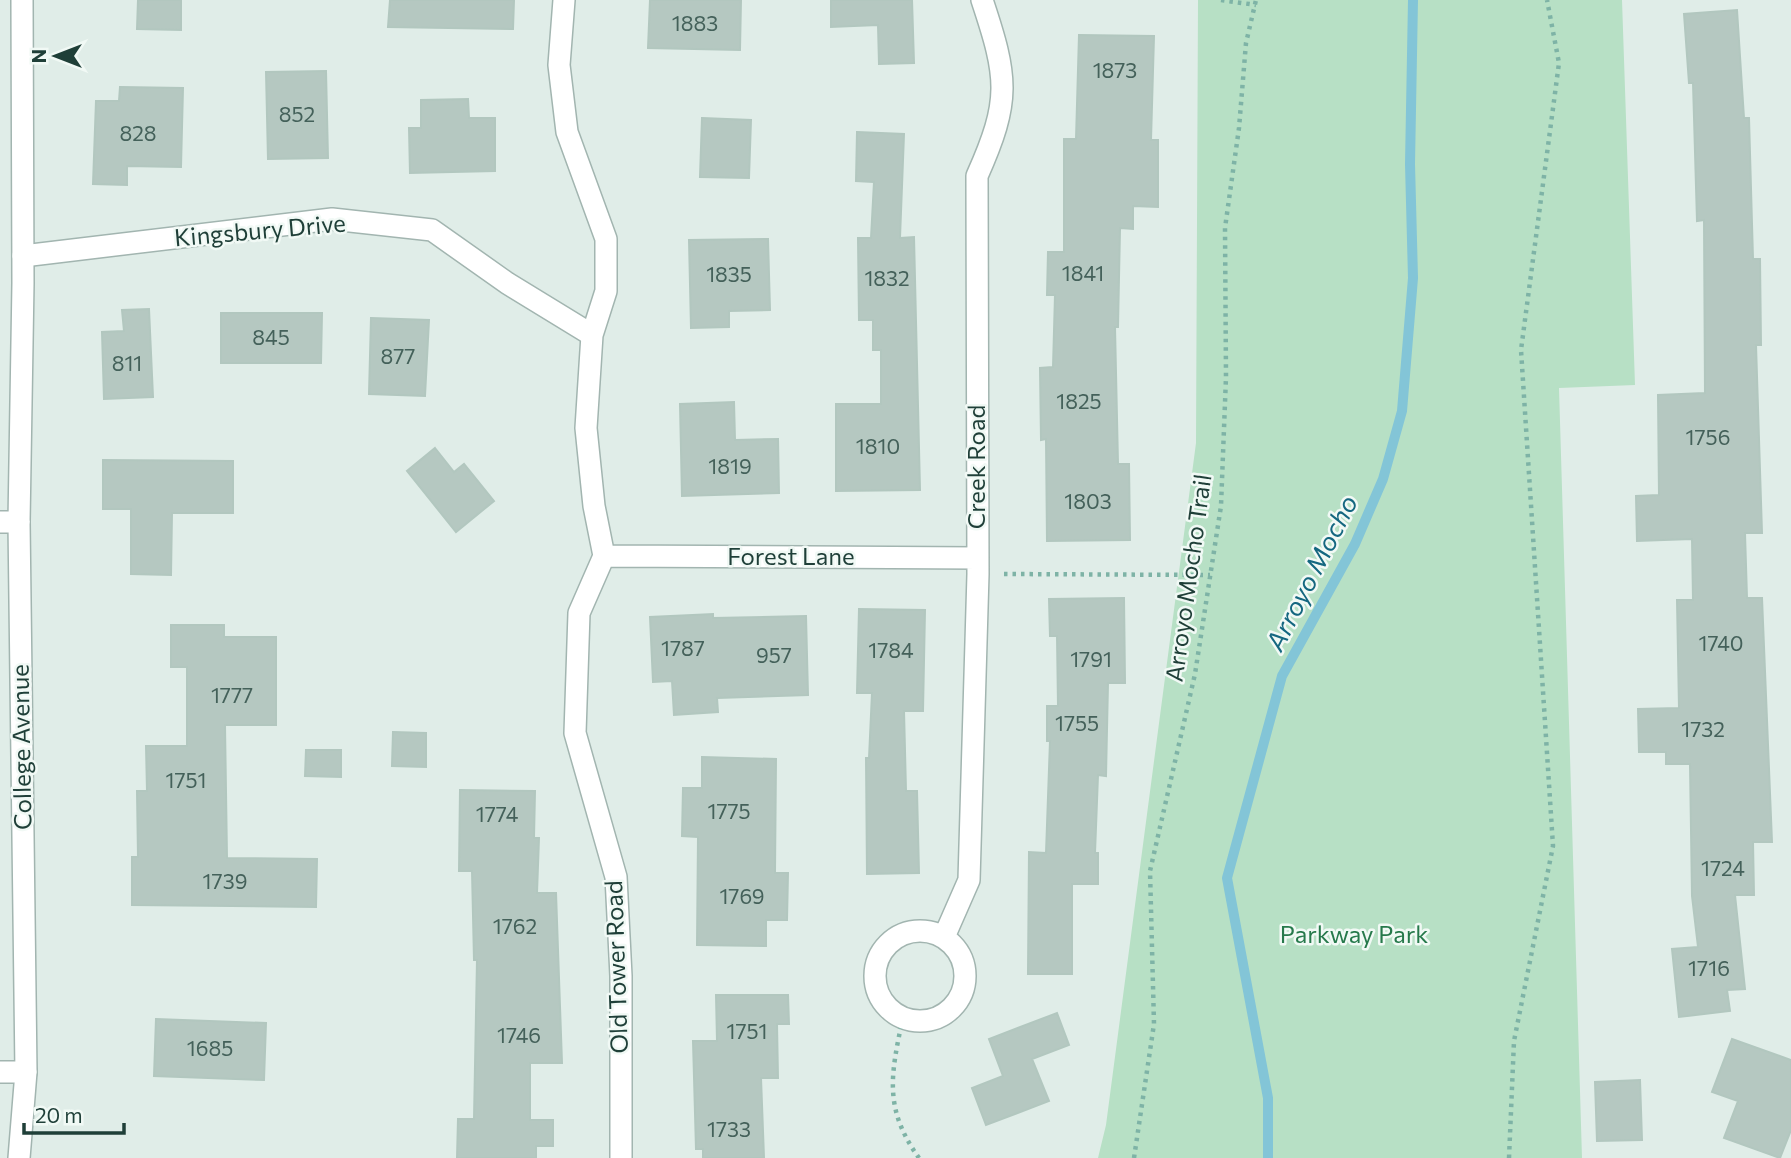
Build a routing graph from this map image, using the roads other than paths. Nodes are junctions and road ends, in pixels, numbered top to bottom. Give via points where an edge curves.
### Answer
1 (22, 0) edge
2 (564, 0) edge
3 (982, 0) edge
4 (23, 256) junction
5 (592, 335) junction
6 (9, 522) edge
7 (604, 556) junction
8 (978, 566) junction
9 (944, 937) junction
10 (0, 1072) edge
11 (26, 1072) junction
12 (19, 1158) edge
13 (621, 1158) edge

1 - 4 street, College Avenue
2 - 5 street via 559,65 567,132 606,239 606,291
3 - 8 street, Creek Road via 996,42 1004,90 998,129 976,176
4 - 5 street, Kingsbury Drive via 332,219 432,230
4 - 6 street, College Avenue
5 - 7 street via 586,428
6 - 11 street, College Avenue
7 - 8 street, Forest Lane
7 - 13 street, Old Tower Road via 579,612 575,733 616,877
8 - 9 street, Creek Road via 969,880
9 - 9 street via 926,931 907,932 890,942 879,957 875,976 879,995 890,1011 909,1021 931,1021 950,1012 963,994 966,972 960,952
10 - 11 street
11 - 12 street, College Avenue

